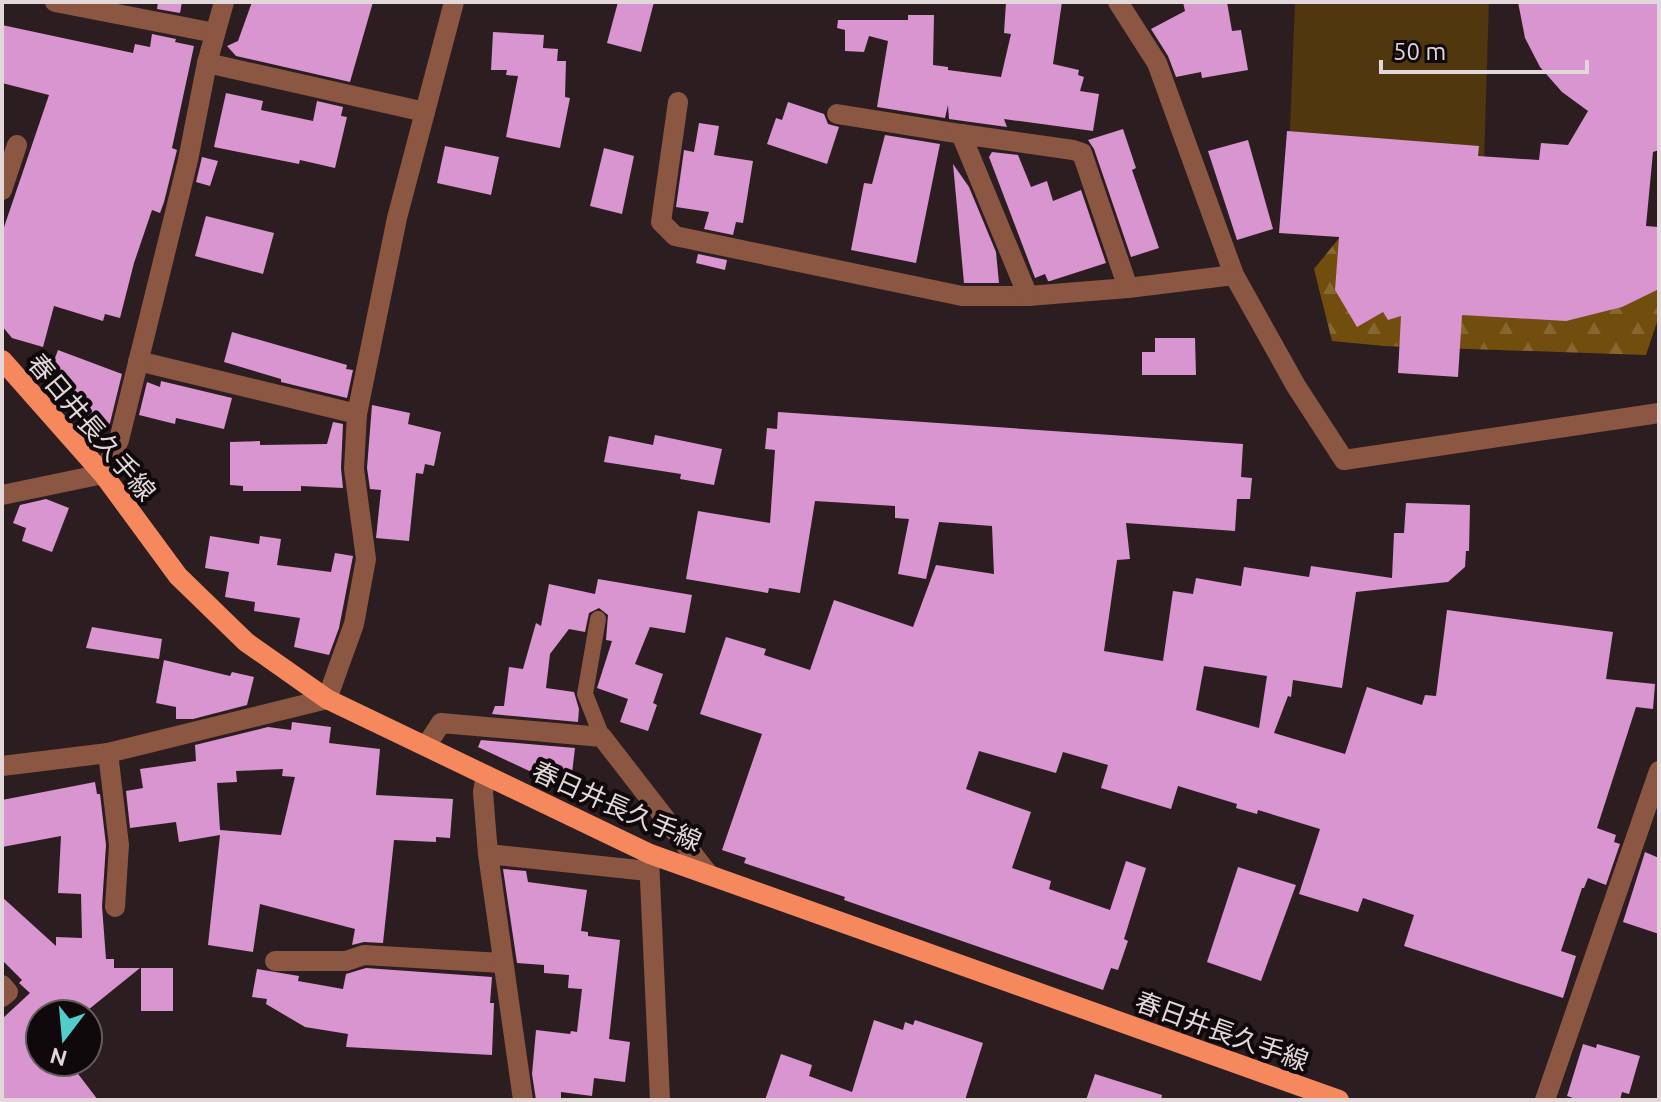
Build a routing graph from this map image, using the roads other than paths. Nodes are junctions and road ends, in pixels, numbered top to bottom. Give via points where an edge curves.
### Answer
1 (55, 2) edge
2 (224, 2) edge
3 (454, 2) edge
4 (1118, 2) edge
5 (215, 33) junction
6 (207, 63) junction
7 (678, 102) dead end
8 (425, 112) junction
9 (837, 114) dead end
10 (961, 134) junction
11 (17, 145) dead end
12 (2, 190) edge
13 (1234, 275) junction
14 (1128, 288) junction
15 (1028, 296) junction
16 (2, 360) edge
17 (138, 361) junction
18 (1659, 413) edge
19 (357, 414) junction
20 (103, 474) junction
21 (2, 495) edge
22 (598, 619) dead end
23 (327, 699) junction
24 (602, 737) junction
25 (426, 746) junction
26 (108, 753) junction
27 (2, 766) edge
28 (1659, 771) edge
29 (486, 775) junction
30 (488, 854) junction
31 (649, 862) junction
32 (709, 875) junction
33 (115, 907) dead end
34 (275, 961) dead end
35 (502, 963) junction
36 (2, 985) edge
37 (2, 997) edge
38 (523, 1100) edge
39 (660, 1100) edge
40 (1339, 1100) edge
41 (1545, 1100) edge

1 - 5 street
2 - 5 street
3 - 8 street
4 - 13 street via 1157,63
5 - 6 street
6 - 8 street
6 - 17 street
7 - 15 street via 661,222 675,236 962,296
8 - 19 street via 397,218
9 - 10 street
10 - 14 street via 1082,153
10 - 15 street
11 - 12 street
13 - 14 street
13 - 18 street via 1344,460
14 - 15 street
16 - 20 main road, 春日井長久手線
17 - 19 street
17 - 20 street via 119,440
19 - 23 street via 354,469 366,559 354,624
20 - 21 street
20 - 23 main road, 春日井長久手線 via 178,576 246,642
22 - 24 lane via 585,694
23 - 25 main road, 春日井長久手線
23 - 26 street
24 - 25 street via 441,723
24 - 32 street
25 - 29 main road, 春日井長久手線
26 - 27 street
26 - 33 street via 119,845
28 - 41 street
29 - 30 street
29 - 31 main road, 春日井長久手線
30 - 31 street
30 - 35 street
31 - 32 main road, 春日井長久手線
31 - 39 street
32 - 40 main road, 春日井長久手線
34 - 35 street via 346,961 364,955
35 - 38 street
36 - 37 street via 8,992

